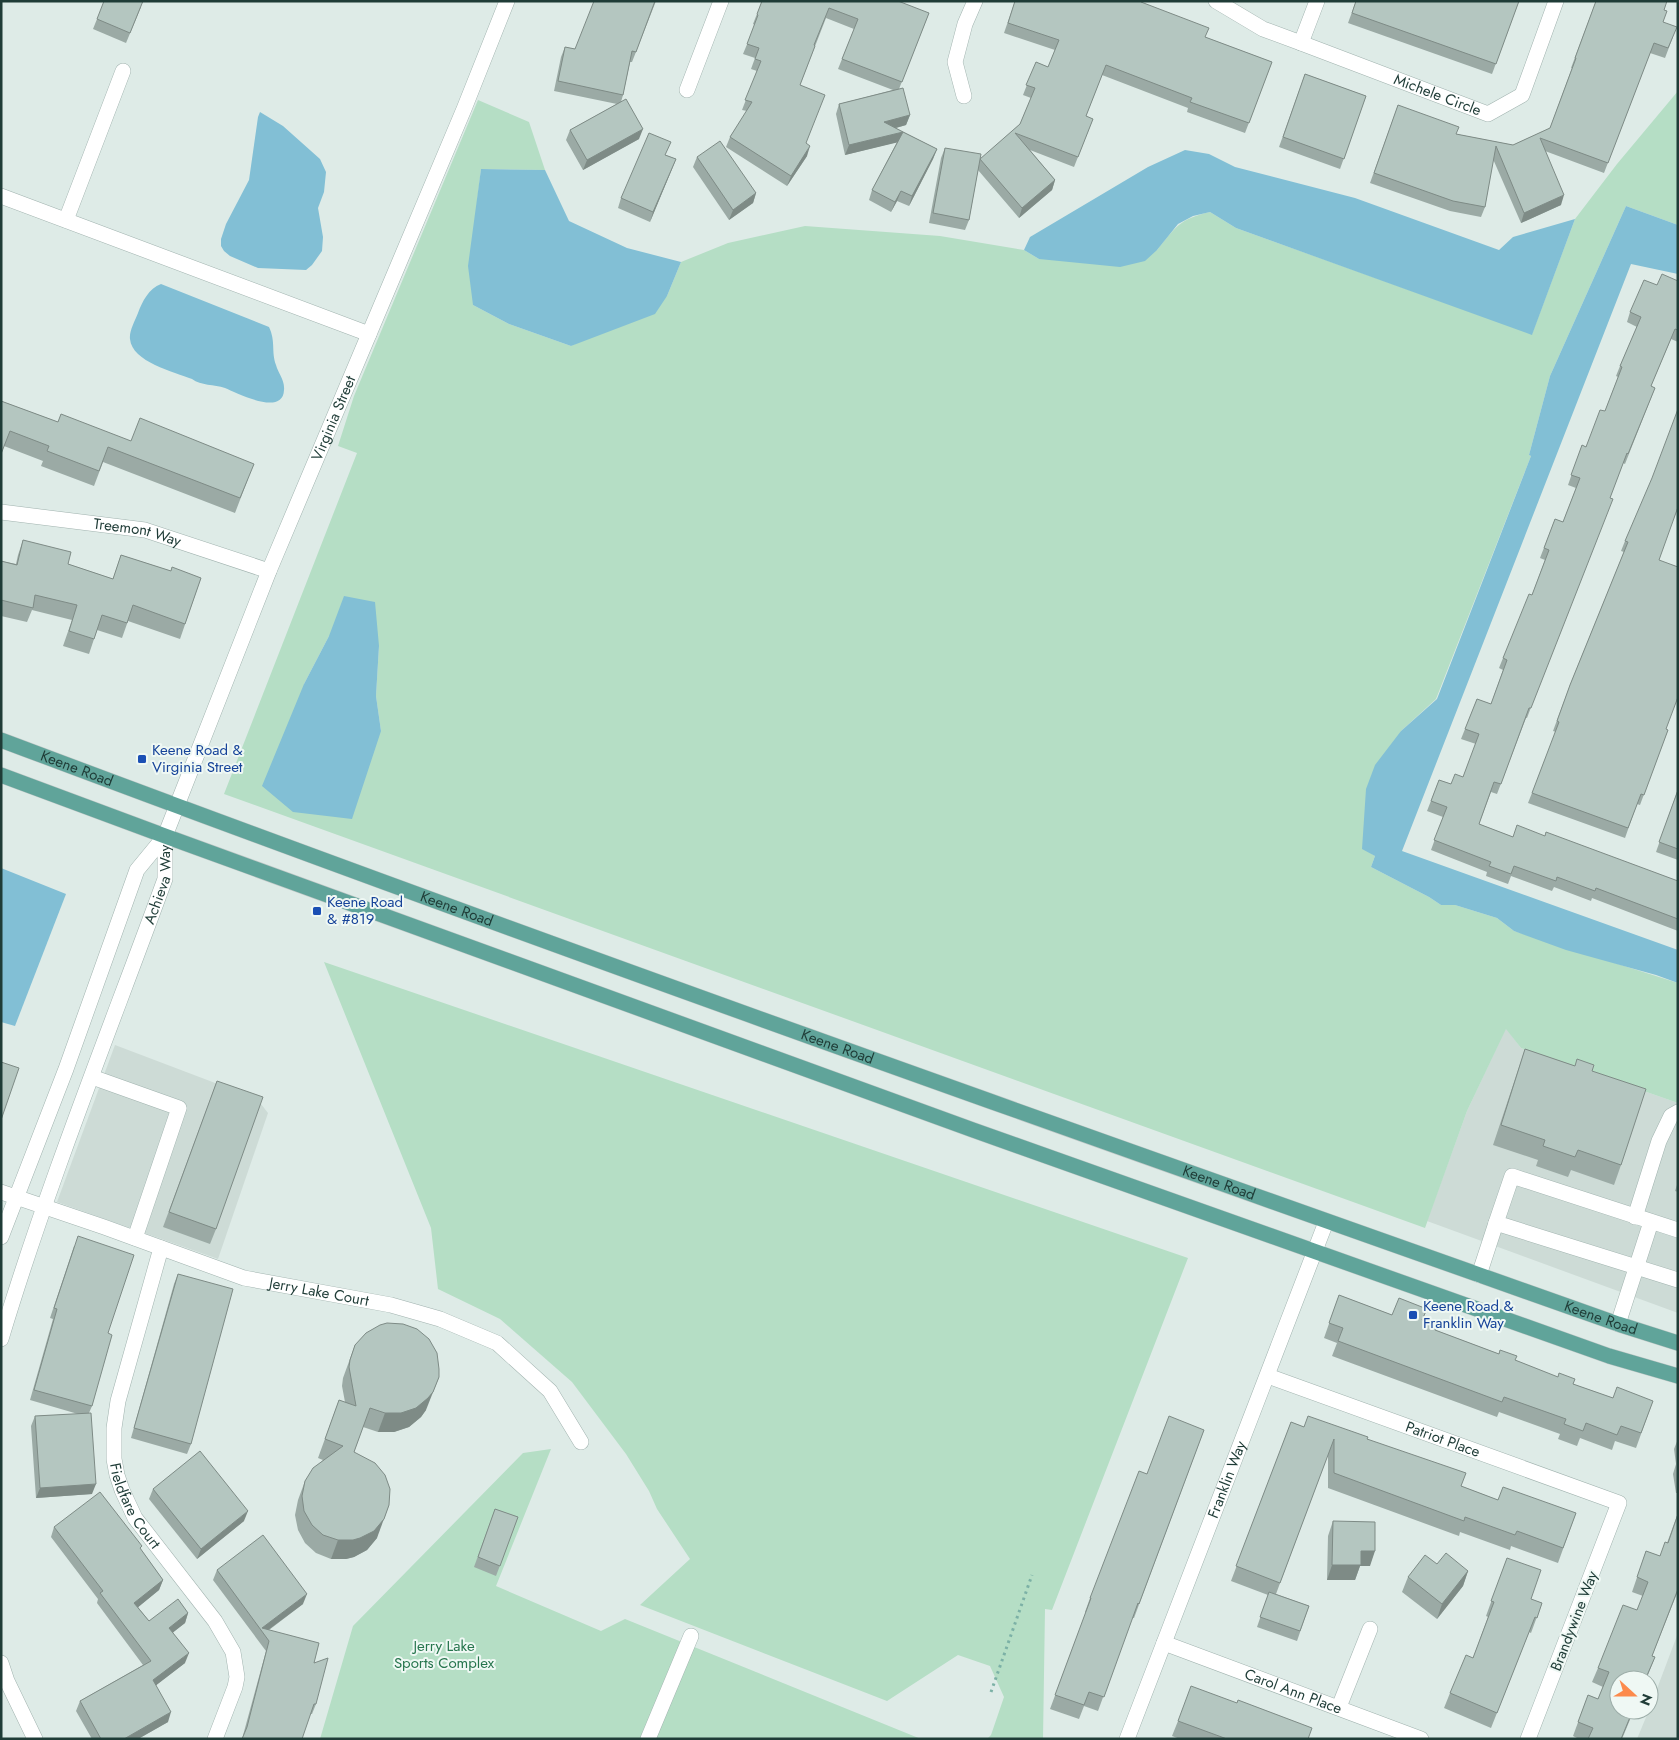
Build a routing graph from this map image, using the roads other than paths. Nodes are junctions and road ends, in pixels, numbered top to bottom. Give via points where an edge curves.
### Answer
1 (507, 1) edge
2 (721, 1) edge
3 (975, 1) edge
4 (1216, 1) edge
5 (1317, 1) edge
6 (1556, 1) edge
7 (1301, 44) junction
8 (123, 71) dead end
9 (687, 90) dead end
10 (964, 96) dead end
11 (1, 196) edge
12 (66, 220) junction
13 (369, 334) junction
14 (1, 512) edge
15 (269, 571) junction
16 (1, 740) edge
17 (1, 775) edge
18 (177, 806) junction
19 (165, 836) junction
20 (92, 1077) junction
21 (1678, 1112) edge
22 (8, 1195) edge
23 (44, 1207) junction
24 (1635, 1217) junction
25 (1326, 1222) junction
26 (1496, 1222) junction
27 (1651, 1222) junction
28 (1678, 1230) edge
29 (1, 1237) edge
30 (135, 1238) junction
31 (161, 1248) junction
32 (1315, 1251) junction
33 (1637, 1267) junction
34 (1479, 1275) junction
35 (1678, 1280) edge
36 (1618, 1324) junction
37 (1, 1339) edge
38 (1678, 1342) edge
39 (1268, 1376) junction
40 (1678, 1376) edge
41 (581, 1442) dead end
42 (1619, 1503) joint
43 (1370, 1628) dead end
44 (691, 1636) dead end
45 (1164, 1643) junction
46 (1, 1663) edge
47 (1339, 1707) junction
48 (35, 1739) edge
49 (215, 1739) edge
50 (648, 1739) edge
51 (1127, 1739) edge
52 (1421, 1739) edge
53 (1528, 1739) edge

1 - 13 street, Virginia Street
2 - 9 street
3 - 10 street via 955,62
4 - 7 street, Michele Circle via 1263,29
5 - 7 street
6 - 7 street, Michele Circle via 1522,95 1488,114
8 - 12 street
11 - 12 street
12 - 13 street
13 - 15 street, Virginia Street
14 - 15 street, Treemont Way via 145,530
15 - 18 street, Virginia Street
16 - 18 main road, Keene Road
17 - 19 main road
18 - 19 street, Virginia Street
18 - 25 main road, Keene Road
19 - 20 street, Achieva Way via 165,879
19 - 22 street, Achieva Way via 137,870 66,1069
19 - 32 main road
20 - 23 street, Achieva Way
20 - 30 street via 179,1108
21 - 24 street via 1670,1116 1659,1141
22 - 23 street, Jerry Lake Court
22 - 29 street, Achieva Way
23 - 30 street, Jerry Lake Court
23 - 37 street, Achieva Way
24 - 26 street via 1512,1176
24 - 27 street
25 - 32 street, Franklin Way
25 - 34 main road, Keene Road
26 - 33 street
26 - 34 street
27 - 28 street
27 - 33 street
30 - 31 street, Jerry Lake Court
31 - 41 street, Jerry Lake Court via 244,1278 391,1305 440,1318 497,1343 550,1391
31 - 49 street, Fieldfare Court via 118,1401 114,1459 122,1490 142,1530 215,1621 233,1652 236,1687
32 - 39 street, Franklin Way
32 - 40 main road via 1609,1356
33 - 35 street
33 - 36 street
34 - 36 main road, Keene Road
36 - 38 main road, Keene Road
39 - 42 street, Patriot Place
39 - 45 street, Franklin Way
42 - 53 street, Brandywine Way
43 - 47 street
44 - 50 street
45 - 47 street, Carol Ann Place
45 - 51 street, Franklin Way
46 - 48 street
47 - 52 street, Carol Ann Place

